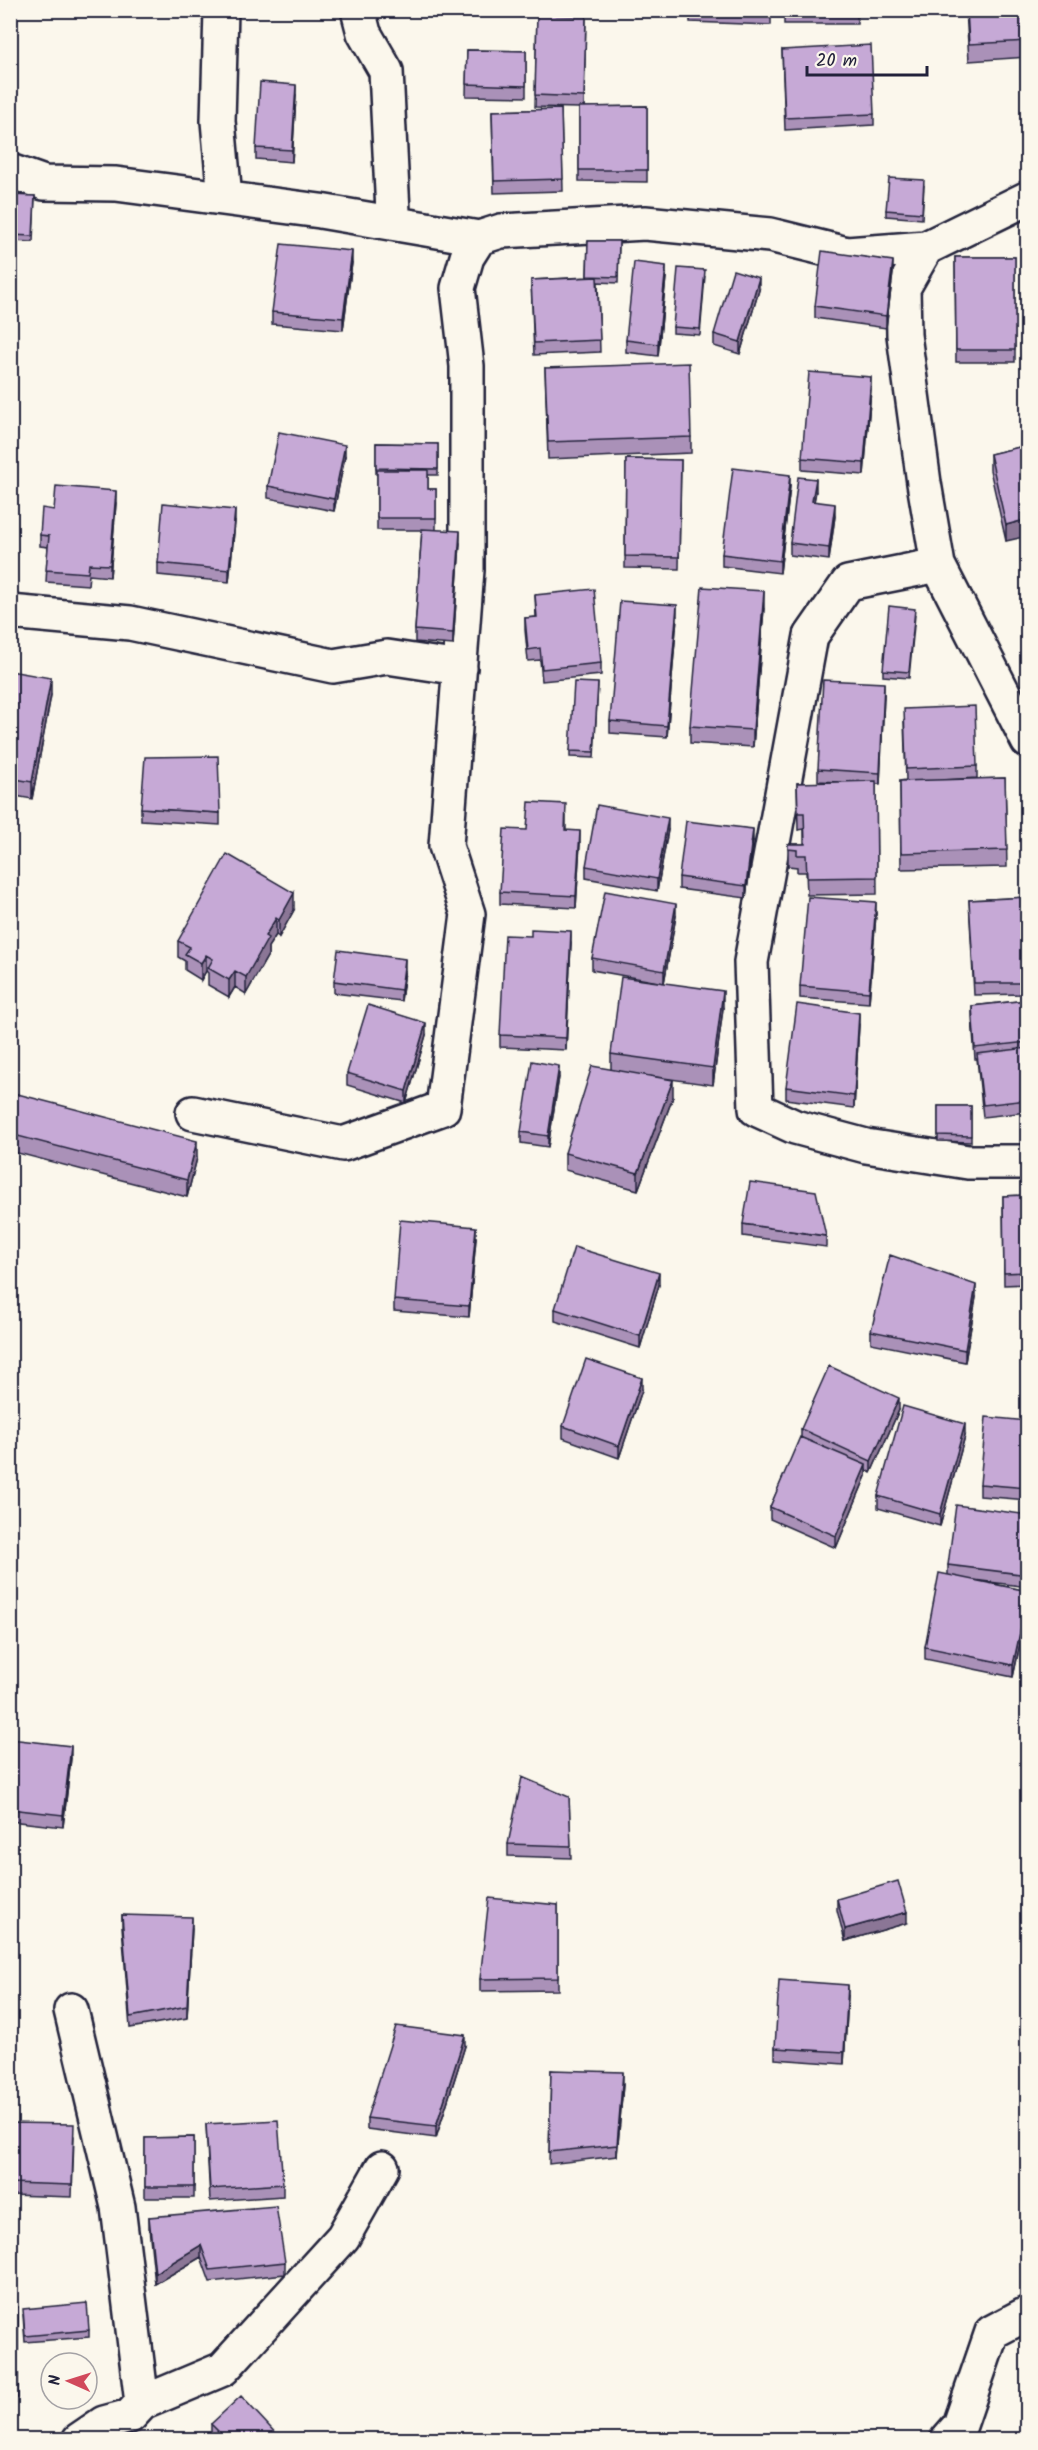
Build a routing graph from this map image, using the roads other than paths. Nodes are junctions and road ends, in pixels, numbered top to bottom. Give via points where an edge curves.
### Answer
1 (221, 10) edge
2 (358, 10) edge
3 (10, 171) edge
4 (225, 198) junction
5 (1028, 198) edge
6 (393, 212) dead end
7 (479, 238) junction
8 (926, 248) junction
9 (938, 565) junction
10 (10, 612) edge
11 (460, 668) junction
12 (1028, 741) edge
13 (193, 1113) dead end
14 (1028, 1162) edge
15 (71, 2010) dead end
16 (382, 2168) dead end
17 (1028, 2313) edge
18 (142, 2403) junction
19 (79, 2439) edge
20 (947, 2439) edge

1 - 4 street via 218,121
2 - 6 street via 364,33 386,71
3 - 4 street via 44,183 116,184
4 - 7 street
5 - 8 street
7 - 8 street via 501,231 645,223 770,235 846,254
7 - 11 street via 466,257 458,288 467,366 467,570
8 - 9 street via 903,288 904,336
9 - 12 street
9 - 14 street via 849,583 811,636 751,962 756,1109 795,1127 866,1146 968,1161
10 - 11 street via 130,623 333,666 387,657
11 - 13 street via 446,846 468,914 443,1108 343,1144
15 - 18 street via 118,2207
16 - 18 street via 343,2237 223,2369
17 - 20 street via 992,2332 960,2425
18 - 19 street via 130,2416 104,2423

